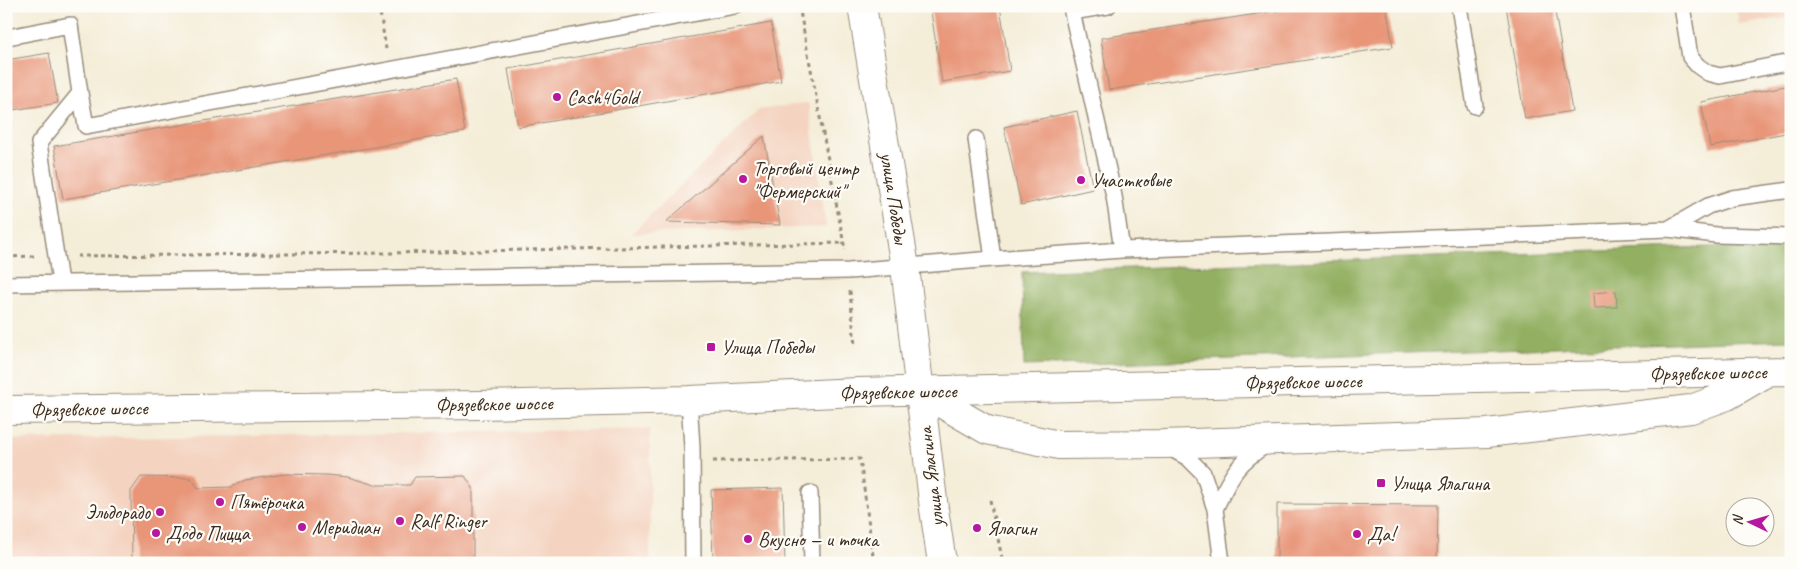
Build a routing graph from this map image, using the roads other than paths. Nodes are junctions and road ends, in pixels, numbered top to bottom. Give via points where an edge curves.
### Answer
1 (735, 6) edge
2 (862, 6) edge
3 (1108, 6) edge
4 (1459, 6) edge
5 (1682, 6) edge
6 (1067, 9) edge
7 (678, 11) edge
8 (7, 32) edge
9 (1791, 62) edge
10 (80, 94) junction
11 (1475, 106) dead end
12 (976, 139) dead end
13 (1791, 190) edge
14 (1668, 229) junction
15 (1791, 237) edge
16 (1122, 250) junction
17 (993, 259) junction
18 (905, 267) junction
19 (60, 282) junction
20 (6, 284) edge
21 (1779, 372) edge
22 (920, 391) junction
23 (689, 400) junction
24 (6, 410) edge
25 (1277, 439) junction
26 (1164, 444) junction
27 (810, 493) dead end
28 (1215, 509) junction
29 (693, 563) edge
30 (812, 563) edge
31 (942, 563) edge
32 (1222, 563) edge

1 - 7 lane
2 - 18 main road, улица Победы
3 - 6 lane
4 - 11 lane
5 - 9 lane via 1690,57 1708,74 1720,76
6 - 16 lane via 1114,196
7 - 10 lane via 390,70 86,126
8 - 10 lane via 70,25
10 - 19 lane via 39,143
12 - 17 lane
13 - 14 lane via 1732,198 1708,206
14 - 15 lane via 1716,235
14 - 16 lane
16 - 17 lane
17 - 18 lane
18 - 19 lane via 849,271
18 - 22 main road, улица Победы
19 - 20 lane
21 - 22 main road, Фрязевское шоссе
21 - 25 main road via 1691,409 1487,433
22 - 23 main road, Фрязевское шоссе
22 - 26 main road via 987,430 1059,445
22 - 31 main road, улица Ялагина
23 - 24 main road, Фрязевское шоссе
23 - 29 lane
25 - 26 main road
25 - 28 lane via 1249,456 1231,476
26 - 28 lane via 1188,458 1203,473
27 - 30 lane
28 - 32 lane

